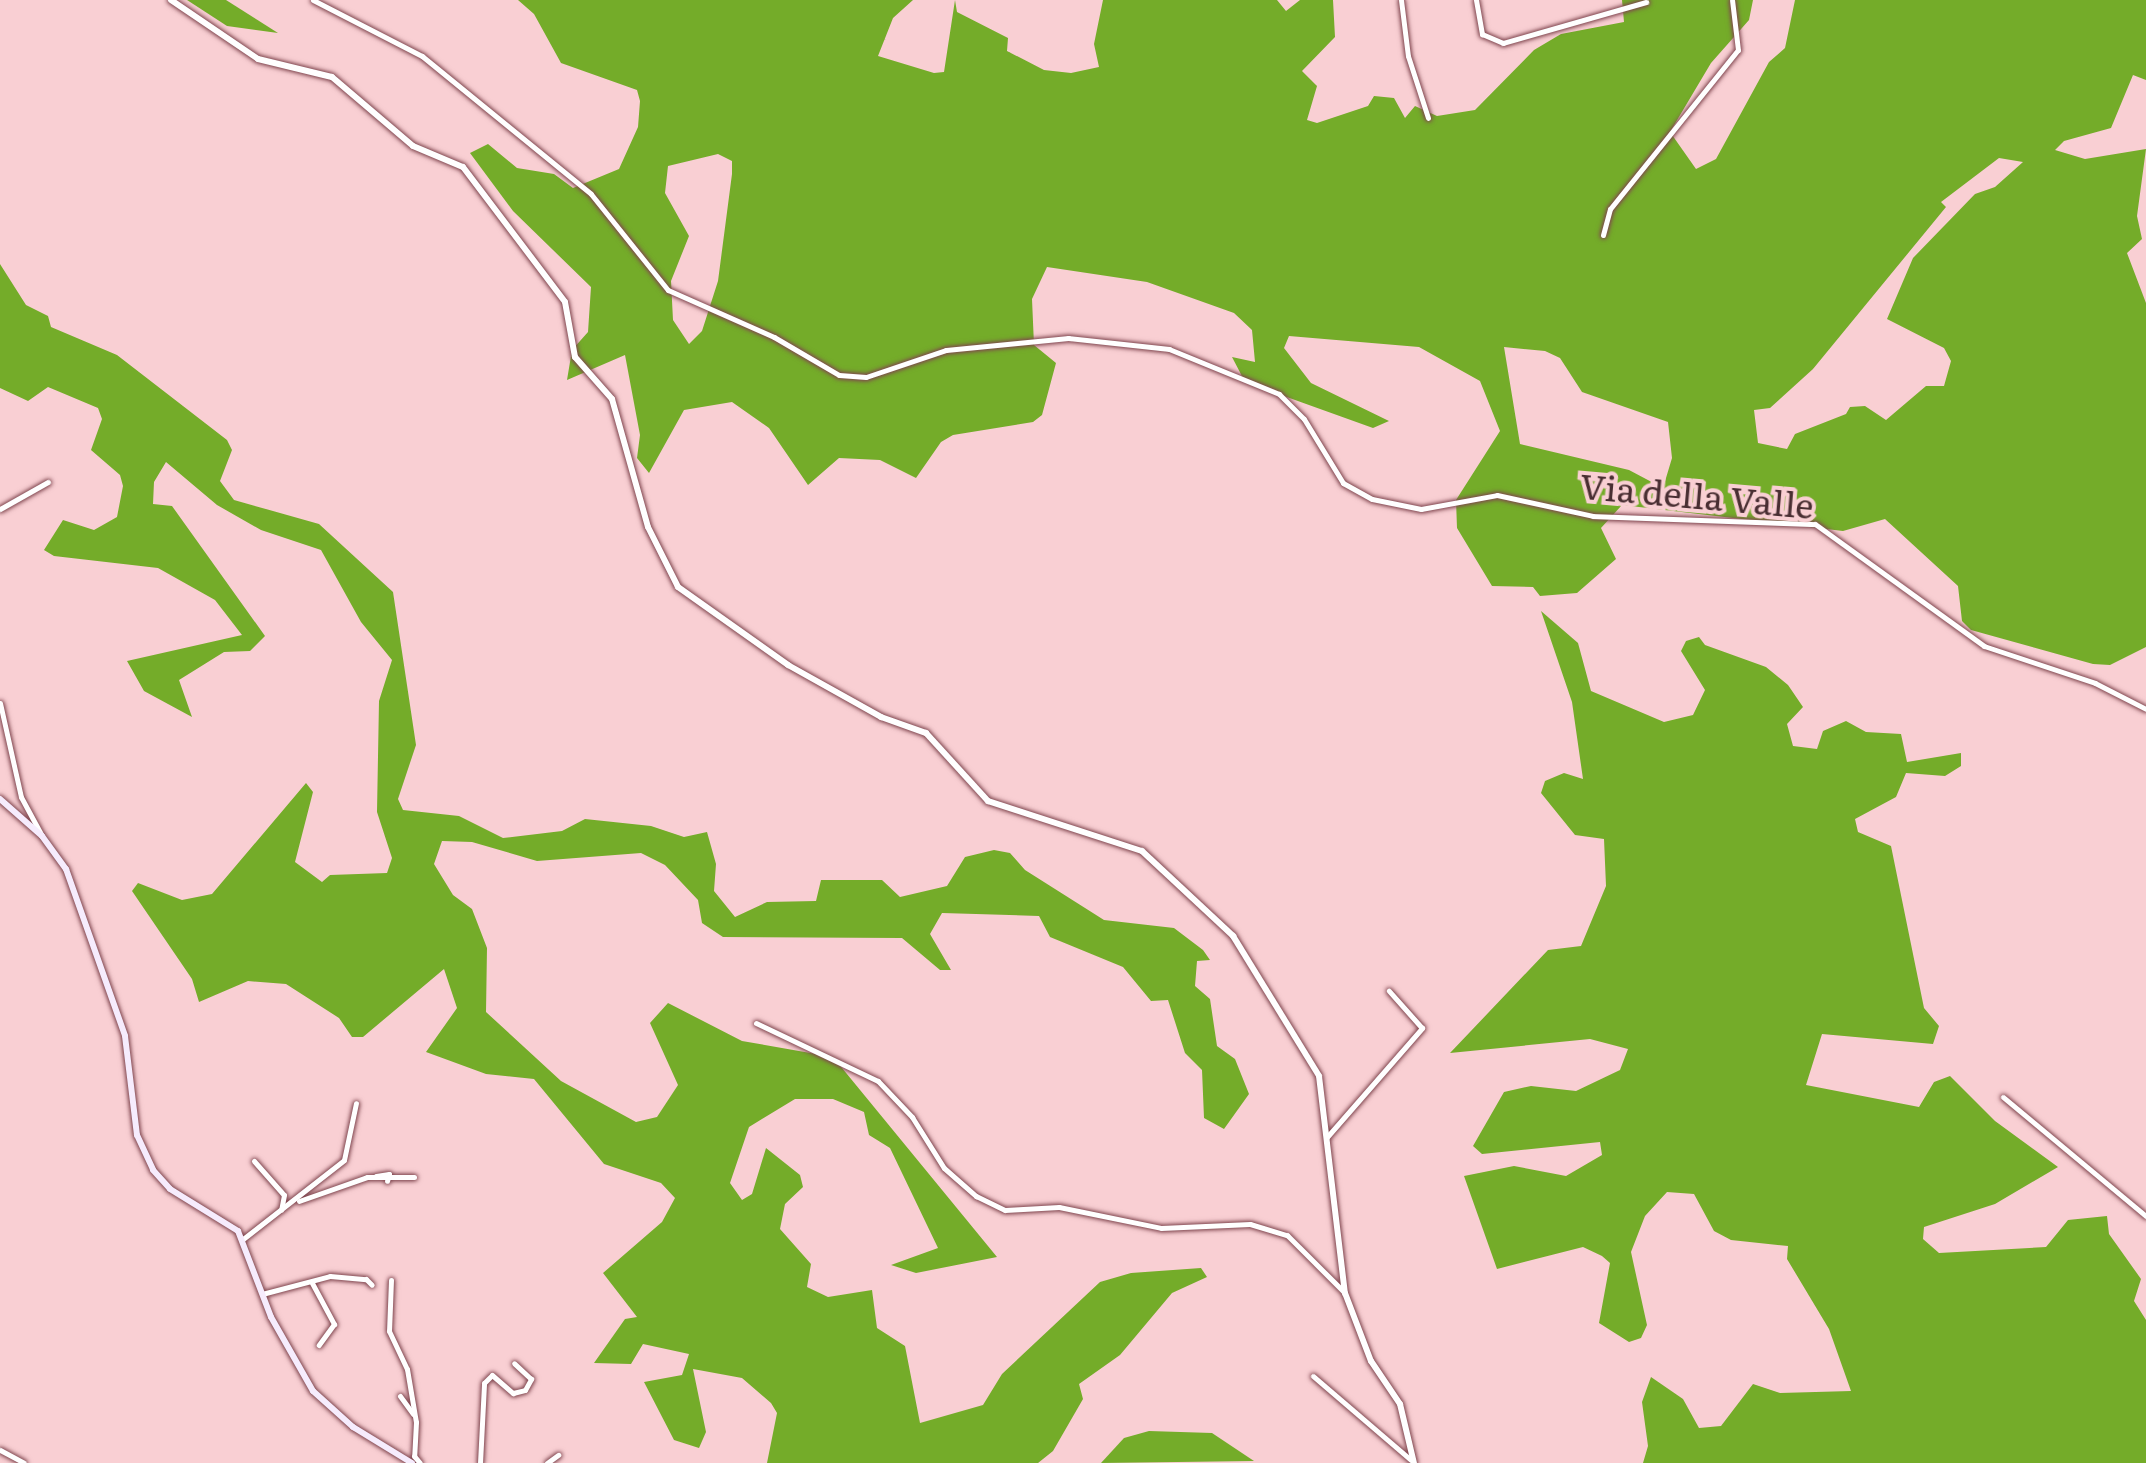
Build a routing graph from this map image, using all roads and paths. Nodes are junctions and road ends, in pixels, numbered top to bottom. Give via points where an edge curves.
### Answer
1 (171, 0) edge
2 (313, 0) edge
3 (1402, 0) edge
4 (1476, 0) edge
5 (1732, 0) edge
6 (1646, 2) edge
7 (1428, 118) dead end
8 (1603, 235) dead end
9 (48, 482) dead end
10 (0, 509) edge
11 (0, 703) edge
12 (2146, 709) edge
13 (0, 799) edge
14 (42, 836) junction
15 (1389, 991) dead end
16 (756, 1023) dead end
17 (2003, 1097) dead end
18 (356, 1104) dead end
19 (1325, 1139) junction
20 (254, 1161) dead end
21 (414, 1177) dead end
22 (294, 1204) junction
23 (279, 1215) junction
24 (2146, 1216) edge
25 (244, 1239) junction
26 (391, 1280) dead end
27 (312, 1283) junction
28 (372, 1285) dead end
29 (1345, 1293) junction
30 (262, 1294) junction
31 (319, 1345) dead end
32 (514, 1364) dead end
33 (1313, 1376) dead end
34 (400, 1396) dead end
35 (416, 1422) junction
36 (0, 1450) edge
37 (558, 1455) dead end
38 (14, 1461) edge
39 (1414, 1462) edge
40 (24, 1463) edge
41 (412, 1463) edge
42 (420, 1463) edge
43 (480, 1463) edge
44 (547, 1463) edge

1 - 19 street via 258,59 332,76 413,146 460,164 565,302 575,356 613,402 648,527 674,584 788,665 875,714 929,735 992,803 1151,857 1233,936 1266,998 1310,1055 1322,1088
2 - 12 street, Via della Valle via 360,18 428,60 596,199 664,288 839,375 866,377 946,350 1068,338 1164,348 1279,394 1310,427 1344,482 1368,498 1421,509 1464,496 1506,496 1594,516 1815,524 1984,646 2095,683
3 - 7 street via 1408,56
4 - 6 street via 1482,34 1503,43
5 - 8 street via 1740,34 1736,54 1610,209
9 - 10 street
11 - 14 street via 21,797
13 - 14 main road
14 - 25 main road via 66,869 123,1029 145,1156 170,1189 224,1218
15 - 19 street via 1422,1028
16 - 29 street via 888,1088 944,1168 1005,1210 1059,1207 1161,1228 1250,1224 1287,1235
17 - 24 street
18 - 22 street via 348,1156
19 - 29 street
20 - 23 street via 285,1197
21 - 22 street via 372,1177
22 - 23 street
23 - 25 street
25 - 30 main road
26 - 35 street via 390,1330 407,1369
27 - 28 street via 332,1276
27 - 30 street
27 - 31 street via 334,1324
29 - 39 street via 1369,1356 1400,1404
30 - 41 main road via 318,1396 352,1428
32 - 43 street via 531,1379 526,1389 512,1393 492,1376 484,1382
33 - 39 street
34 - 35 street
35 - 42 street via 414,1454
36 - 38 street
37 - 44 street
38 - 40 street

